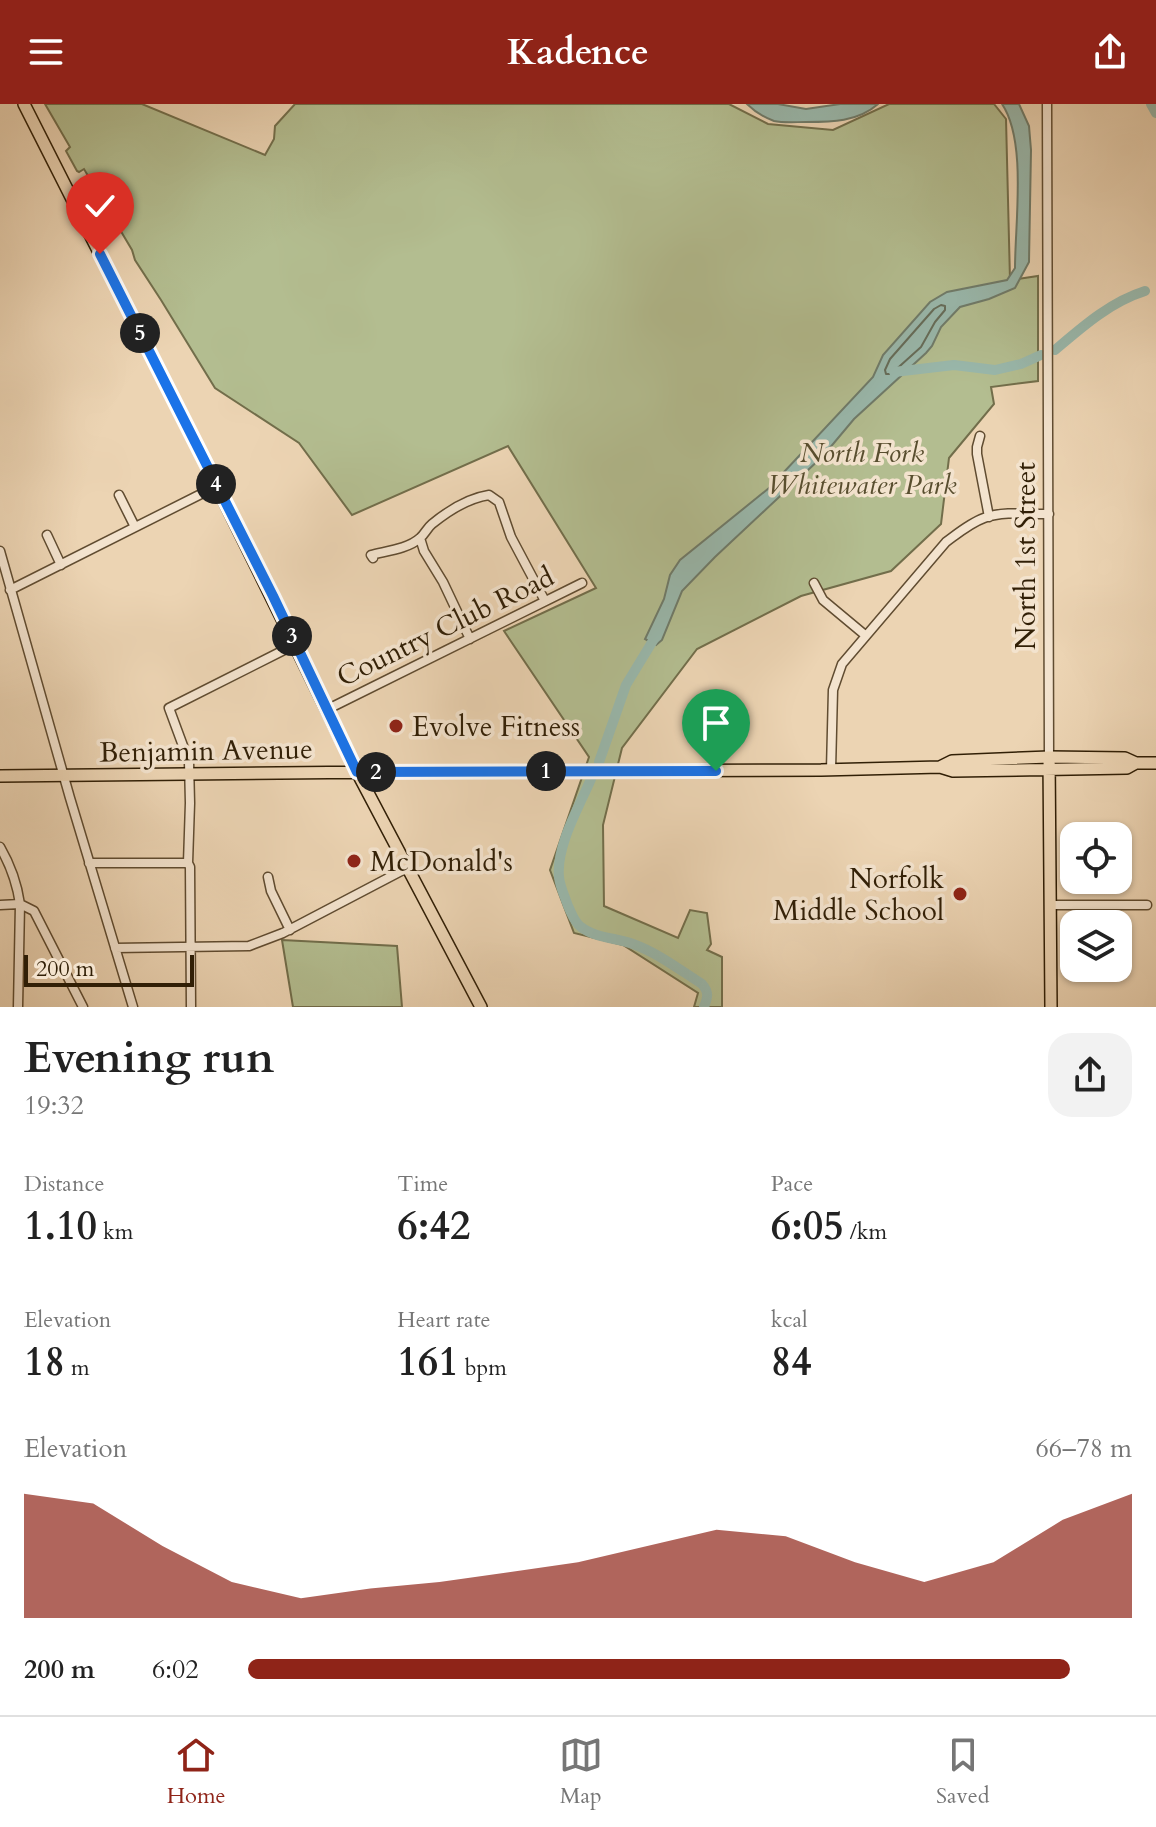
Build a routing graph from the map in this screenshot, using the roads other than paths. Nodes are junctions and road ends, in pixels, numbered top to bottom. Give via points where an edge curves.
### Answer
1 (24, 104) edge
2 (1047, 104) edge
3 (980, 436) dead end
4 (217, 486) junction
5 (119, 495) dead end
6 (1049, 514) junction
7 (989, 517) junction
8 (135, 527) junction
9 (47, 535) dead end
10 (420, 538) junction
11 (0, 551) edge
12 (373, 558) dead end
13 (61, 565) junction
14 (582, 583) dead end
15 (814, 583) dead end
16 (10, 590) junction
17 (545, 601) junction
18 (865, 635) junction
19 (470, 639) junction
20 (296, 644) junction
21 (328, 709) junction
22 (1049, 763) junction
23 (1156, 763) edge
24 (831, 770) junction
25 (357, 772) junction
26 (189, 774) junction
27 (0, 776) edge
28 (65, 776) junction
29 (0, 847) edge
30 (89, 863) junction
31 (188, 863) junction
32 (409, 867) junction
33 (268, 877) dead end
34 (20, 904) junction
35 (0, 905) edge
36 (1050, 905) junction
37 (1147, 905) dead end
38 (290, 930) junction
39 (115, 948) junction
40 (191, 948) junction
41 (18, 1007) edge
42 (83, 1007) edge
43 (133, 1007) edge
44 (191, 1007) edge
45 (481, 1007) edge
46 (1051, 1007) edge

1 - 4 main road
2 - 6 street, North 1st Street
3 - 7 street via 977,454
4 - 8 street
4 - 20 main road
5 - 8 street
6 - 7 street
6 - 22 street, North 1st Street
7 - 18 street via 946,542
8 - 13 street
9 - 13 street
10 - 12 street
10 - 17 street via 430,525 465,503 492,496
10 - 19 street
11 - 16 street
13 - 16 street
14 - 17 street, Country Club Road
15 - 18 street via 823,600
16 - 28 street
17 - 19 street, Country Club Road
18 - 24 street via 842,664 833,690
19 - 21 street, Country Club Road
20 - 21 main road
20 - 26 street via 169,708
21 - 25 main road
22 - 23 main road, Benjamin Avenue via 1127,768
22 - 24 main road, Benjamin Avenue via 953,771
22 - 36 main road, North 1st Street
24 - 25 main road, Benjamin Avenue
25 - 26 main road, Benjamin Avenue
25 - 32 main road
26 - 28 main road, Benjamin Avenue
26 - 31 street
27 - 28 main road, Benjamin Avenue
28 - 30 street
29 - 34 street via 10,863
30 - 31 street
30 - 39 street
31 - 40 street
32 - 38 street
32 - 45 main road
33 - 38 street
34 - 35 street
34 - 41 street
34 - 42 street via 34,911
36 - 37 street
36 - 46 main road, North 1st Street
38 - 40 street via 249,946
39 - 40 street
39 - 43 street
40 - 44 street

